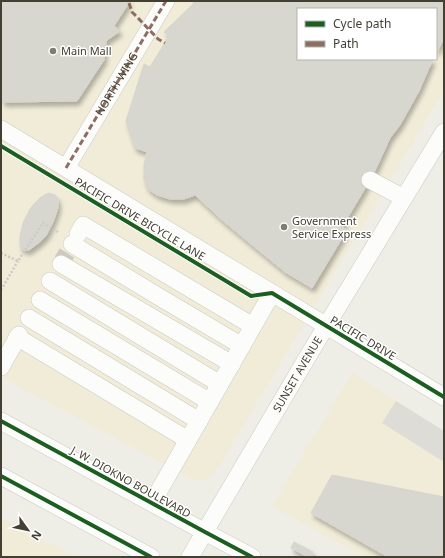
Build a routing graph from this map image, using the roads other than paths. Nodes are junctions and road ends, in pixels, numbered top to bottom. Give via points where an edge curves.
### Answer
1 (166, 1) edge
2 (1, 128) edge
3 (444, 132) edge
4 (66, 168) junction
5 (370, 180) dead end
6 (404, 198) junction
7 (168, 275) junction
8 (47, 287) junction
9 (272, 293) junction
10 (156, 295) junction
11 (145, 313) junction
12 (253, 326) junction
13 (326, 326) junction
14 (134, 332) junction
15 (242, 346) junction
16 (123, 350) junction
17 (232, 364) junction
18 (1, 367) edge
19 (113, 368) junction
20 (220, 384) junction
21 (101, 388) junction
22 (444, 398) edge
23 (210, 402) junction
24 (199, 420) junction
25 (1, 422) edge
26 (188, 440) junction
27 (1, 476) edge
28 (152, 503) junction
29 (205, 532) junction
30 (151, 557) edge
31 (190, 557) edge
32 (252, 557) edge

1 - 4 street, NORTH WING
2 - 4 street, PACIFIC DRIVE
3 - 6 street, SUNSET AVENUE
4 - 9 street, PACIFIC DRIVE
5 - 6 street
6 - 13 street, SUNSET AVENUE
7 - 8 street via 83,225
7 - 10 street
7 - 12 street
8 - 10 street
8 - 11 street
8 - 14 street
8 - 16 street
8 - 18 street
8 - 19 street
8 - 21 street
9 - 12 street
9 - 13 street, PACIFIC DRIVE
10 - 11 street
10 - 15 street
11 - 14 street
11 - 17 street
12 - 15 street
13 - 22 street, PACIFIC DRIVE
13 - 29 street, SUNSET AVENUE
14 - 16 street
14 - 20 street
15 - 17 street
16 - 19 street
16 - 23 street
17 - 20 street
19 - 21 street
19 - 24 street
20 - 23 street
21 - 26 street
23 - 24 street
24 - 26 street
25 - 28 street, J. W. DIOKNO BOULEVARD
26 - 28 street
27 - 30 street
28 - 29 street, J. W. DIOKNO BOULEVARD
29 - 31 street, SUNSET AVENUE
29 - 32 street, J. W. DIOKNO BOULEVARD

